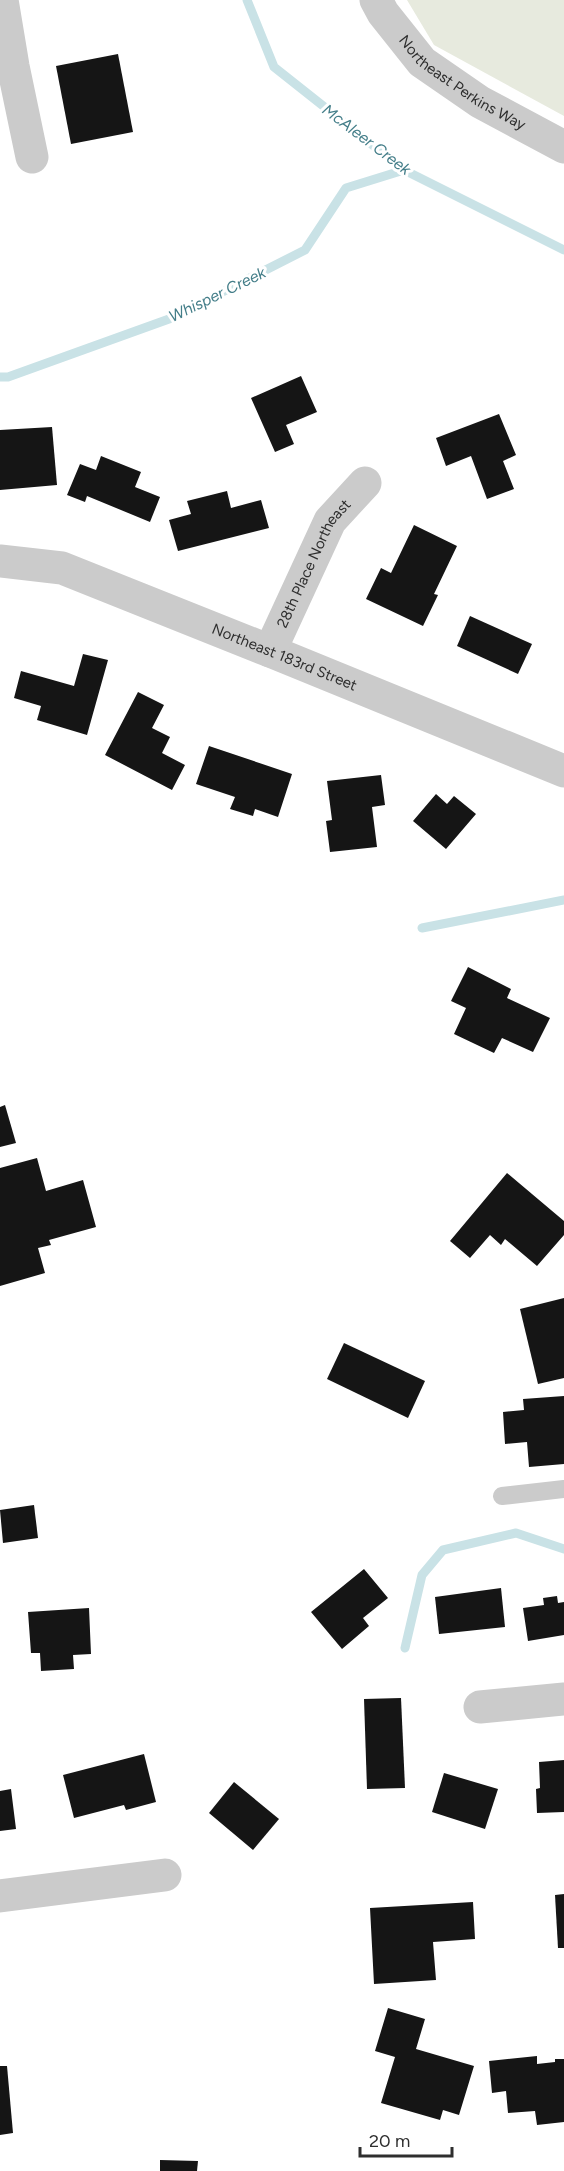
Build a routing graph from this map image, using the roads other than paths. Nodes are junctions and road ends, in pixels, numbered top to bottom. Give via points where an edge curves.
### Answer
1 (2, 0) edge
2 (376, 0) edge
3 (564, 147) edge
4 (32, 157) dead end
5 (365, 483) dead end
6 (0, 561) edge
7 (270, 651) junction
8 (564, 771) edge
9 (564, 1489) edge
10 (502, 1496) dead end
11 (564, 1699) edge
12 (480, 1707) dead end
13 (165, 1875) dead end
14 (0, 1896) edge

1 - 4 street
2 - 3 street, Northeast Perkins Way via 422,63 480,102
5 - 7 street, 28th Place Northeast via 330,521
6 - 7 street, Northeast 183rd Street via 62,568
7 - 8 street, Northeast 183rd Street
9 - 10 lane
11 - 12 street
13 - 14 street

